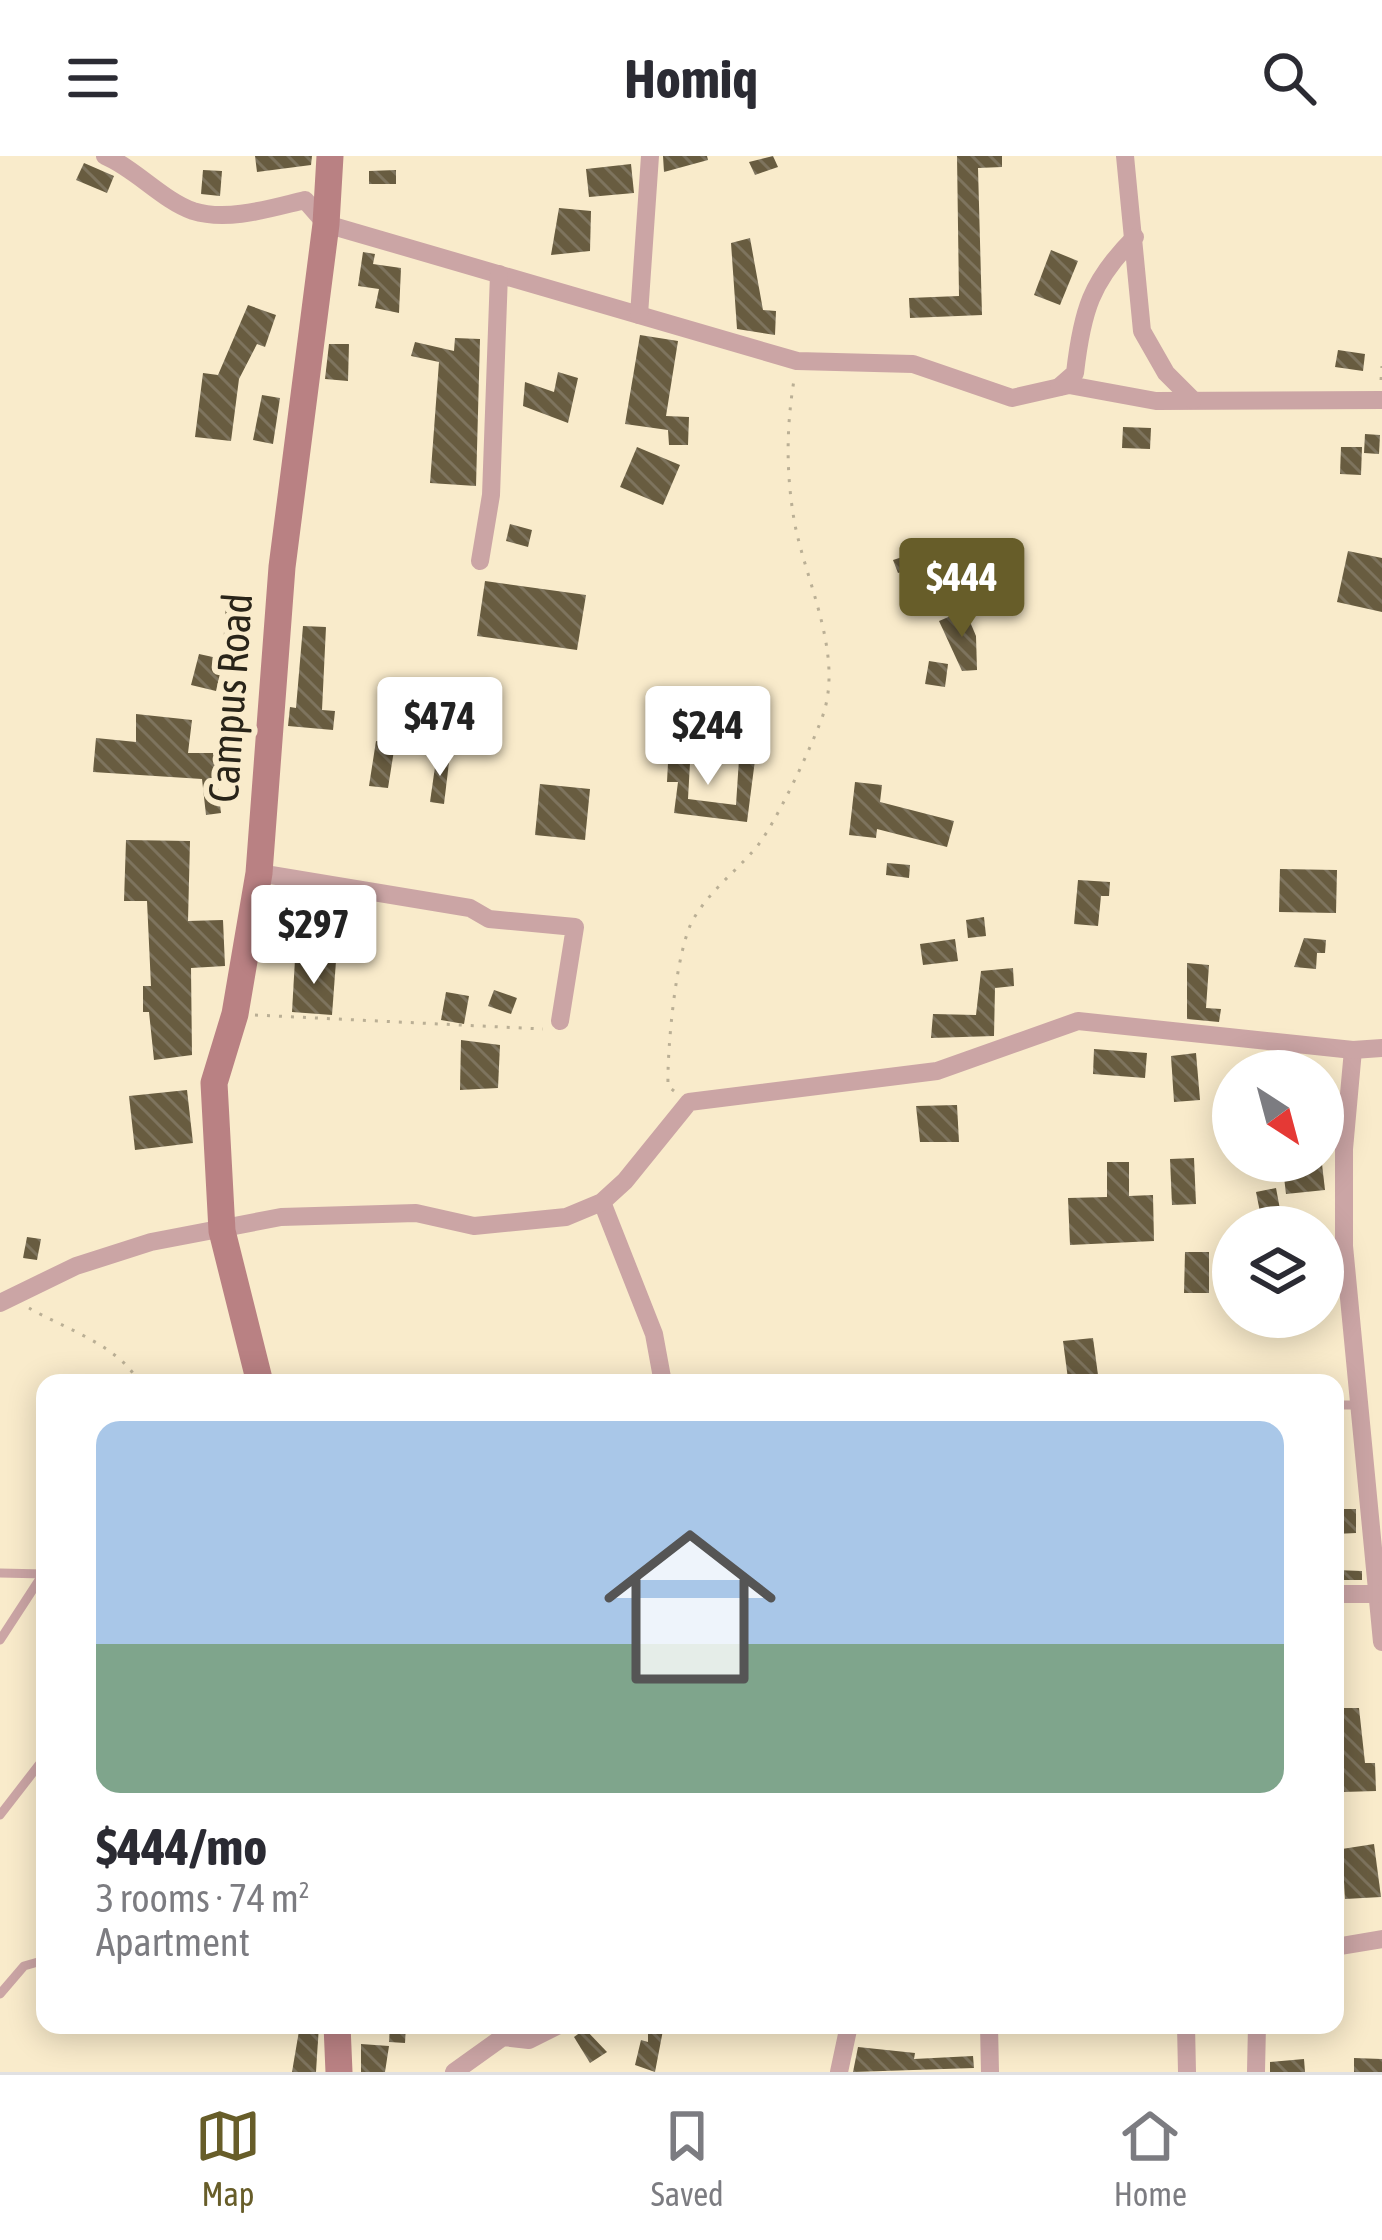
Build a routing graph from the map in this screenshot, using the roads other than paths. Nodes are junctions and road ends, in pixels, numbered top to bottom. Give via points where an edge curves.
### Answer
1 (105, 156) edge
2 (330, 156) edge
3 (650, 156) edge
4 (1125, 156) edge
5 (326, 224) junction
6 (1135, 237) junction
7 (499, 274) junction
8 (640, 315) junction
9 (1059, 387) junction
10 (1193, 400) junction
11 (1382, 400) edge
12 (480, 561) dead end
13 (259, 873) junction
14 (560, 1021) road end
15 (1382, 1048) edge
16 (1353, 1051) junction
17 (602, 1202) junction
18 (222, 1231) junction
19 (7, 1300) edge
20 (258, 1374) edge
21 (661, 1374) edge
22 (1344, 1405) edge
23 (1359, 1405) junction
24 (1378, 1559) edge
25 (0, 1573) edge
26 (36, 1574) edge
27 (36, 1586) edge
28 (1344, 1594) edge
29 (1378, 1594) junction
30 (0, 1640) edge
31 (1382, 1642) edge
32 (36, 1769) edge
33 (0, 1815) edge
34 (1382, 1939) edge
35 (1344, 1945) edge
36 (36, 1963) edge
37 (1, 1990) edge
38 (337, 2034) edge
39 (500, 2034) edge
40 (847, 2034) edge
41 (989, 2034) edge
42 (1186, 2034) edge
43 (1257, 2034) edge
44 (339, 2072) edge
45 (454, 2072) edge
46 (839, 2072) edge
47 (990, 2072) edge
48 (1187, 2072) edge
49 (1256, 2072) edge

1 - 5 street via 192,210 223,215 305,200
2 - 5 street, Campus Road
3 - 8 street
4 - 6 street
5 - 7 street
5 - 13 street, Campus Road via 282,567
6 - 9 street via 1100,272 1075,373
6 - 10 street via 1142,331 1166,374
7 - 8 street
7 - 12 street via 491,495
8 - 9 street via 797,361 913,364 1012,398
9 - 10 street
10 - 11 street
13 - 14 street via 574,928
13 - 18 street, Campus Road via 214,1083
15 - 16 street
16 - 17 street via 1078,1021 937,1071 689,1102
16 - 23 street via 1344,1246
17 - 18 street via 533,1223 474,1226 342,1212
17 - 21 street via 654,1334
18 - 19 street via 76,1266
18 - 20 street, Campus Road
22 - 23 lane
23 - 24 street
24 - 29 street
25 - 26 lane
27 - 30 lane
28 - 29 street
29 - 31 street
32 - 33 lane
34 - 35 street
36 - 37 lane
38 - 44 street
39 - 45 street
40 - 46 street
41 - 47 street
42 - 48 street
43 - 49 street

